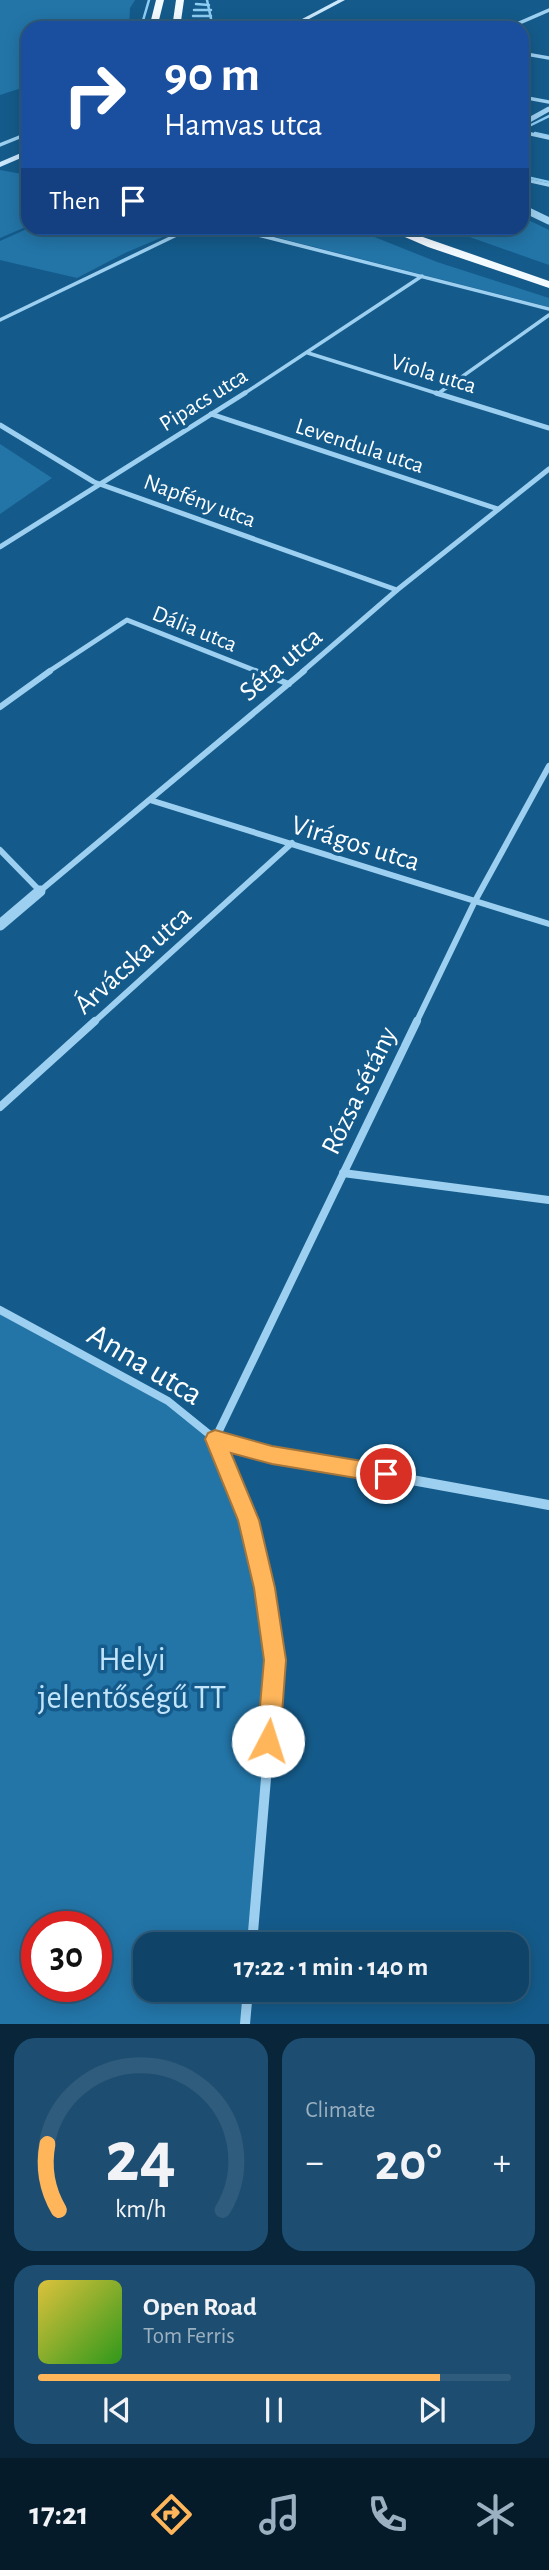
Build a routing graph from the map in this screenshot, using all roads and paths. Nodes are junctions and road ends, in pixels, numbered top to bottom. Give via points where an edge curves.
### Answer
1 (160, 0) edge
2 (180, 0) edge
3 (342, 0) edge
4 (549, 10) edge
5 (155, 21) edge
6 (177, 21) edge
7 (302, 21) edge
8 (524, 21) edge
9 (529, 55) edge
10 (549, 58) edge
11 (529, 98) edge
12 (549, 102) edge
13 (549, 109) edge
14 (529, 120) edge
15 (529, 134) edge
16 (21, 136) edge
17 (549, 138) edge
18 (0, 145) edge
19 (21, 155) edge
20 (0, 165) edge
21 (529, 181) edge
22 (549, 185) edge
23 (529, 211) edge
24 (549, 221) edge
25 (174, 235) edge
26 (259, 235) edge
27 (407, 235) edge
28 (441, 235) edge
29 (549, 273) edge
30 (422, 276) junction
31 (549, 285) edge
32 (549, 309) edge
33 (549, 315) edge
34 (0, 320) edge
35 (308, 353) junction
36 (439, 393) junction
37 (211, 414) junction
38 (0, 425) edge
39 (549, 428) edge
40 (549, 469) edge
41 (103, 483) junction
42 (498, 509) junction
43 (0, 547) edge
44 (397, 590) junction
45 (289, 684) junction
46 (0, 707) edge
47 (549, 766) edge
48 (150, 800) junction
49 (292, 843) junction
50 (0, 850) edge
51 (40, 891) junction
52 (475, 901) junction
53 (549, 924) edge
54 (0, 925) edge
55 (0, 1107) edge
56 (343, 1173) junction
57 (549, 1200) edge
58 (0, 1310) edge
59 (215, 1439) junction
60 (549, 1504) edge
61 (253, 1932) edge
62 (247, 2002) edge
63 (245, 2024) edge

1 - 5 highway
2 - 6 highway
3 - 7 main road
4 - 8 street
9 - 10 street
11 - 12 street
13 - 14 street
15 - 17 street
16 - 18 street
19 - 20 main road
21 - 22 street
23 - 24 street
25 - 34 street
26 - 30 street
27 - 31 highway
28 - 29 highway
30 - 32 street
30 - 35 street, Pipacs utca
33 - 36 street
35 - 36 street, Viola utca
35 - 37 street, Pipacs utca
36 - 39 street, Viola utca
37 - 41 street, Pipacs utca
37 - 42 street, Levendula utca
38 - 41 street, Napfény utca via 73,471
40 - 42 street, Séta utca
41 - 43 street, Pipacs utca
41 - 44 street, Napfény utca
42 - 44 street, Séta utca
44 - 45 street, Séta utca
45 - 46 street, Dália utca via 127,620
45 - 48 street, Séta utca
47 - 52 street, Rózsa sétány
48 - 49 street, Virágos utca
48 - 51 street, Séta utca
49 - 52 street, Virágos utca
49 - 55 street, Árvácska utca
50 - 51 street
51 - 54 street
52 - 53 street, Virágos utca
52 - 56 street, Rózsa sétány
56 - 57 street
56 - 59 street, Rózsa sétány
58 - 59 street, Anna utca via 169,1401
59 - 60 street via 272,1455
59 - 61 street, Anna utca via 248,1520 265,1588 275,1660
62 - 63 street

